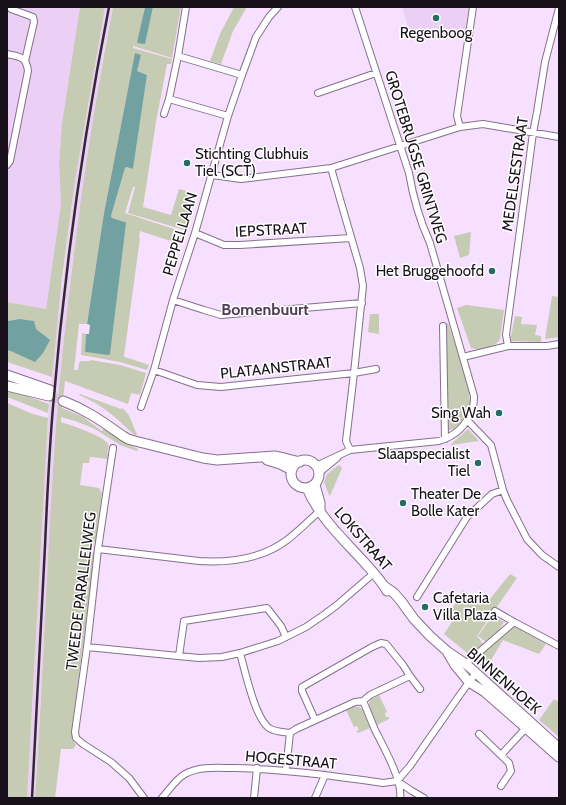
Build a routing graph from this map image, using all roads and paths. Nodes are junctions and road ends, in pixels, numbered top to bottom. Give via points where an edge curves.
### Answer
1 (10, 7) edge
2 (186, 7) edge
3 (278, 7) edge
4 (355, 7) edge
5 (473, 7) edge
6 (559, 8) edge
7 (7, 54) edge
8 (178, 56) junction
9 (25, 60) junction
10 (376, 72) junction
11 (242, 75) junction
12 (318, 93) dead end
13 (169, 99) junction
14 (164, 114) dead end
15 (228, 116) junction
16 (460, 128) junction
17 (533, 133) junction
18 (559, 137) edge
19 (400, 146) junction
20 (7, 165) edge
21 (331, 168) junction
22 (212, 175) junction
23 (195, 233) junction
24 (351, 238) junction
25 (173, 300) junction
26 (362, 303) junction
27 (442, 326) dead end
28 (559, 344) edge
29 (508, 346) junction
30 (463, 357) junction
31 (376, 369) dead end
32 (154, 370) junction
33 (354, 373) junction
34 (7, 375) edge
35 (7, 386) edge
36 (63, 398) tunnel mouth
37 (141, 407) dead end
38 (467, 420) junction
39 (445, 439) junction
40 (113, 448) dead end
41 (347, 451) junction
42 (258, 458) junction
43 (300, 462) junction
44 (318, 469) junction
45 (292, 470) junction
46 (311, 486) junction
47 (503, 490) junction
48 (320, 512) junction
49 (98, 549) junction
50 (559, 567) edge
51 (374, 573) junction
52 (384, 586) joint
53 (417, 597) dead end
54 (495, 611) dead end
55 (514, 622) junction
56 (286, 637) junction
57 (559, 646) edge
58 (87, 647) junction
59 (448, 652) junction
60 (240, 653) junction
61 (179, 656) junction
62 (470, 660) dead end
63 (476, 673) junction
64 (410, 676) junction
65 (469, 682) junction
66 (420, 689) dead end
67 (363, 701) junction
68 (315, 720) junction
69 (526, 728) junction
70 (290, 733) junction
71 (479, 734) dead end
72 (559, 748) edge
73 (501, 755) junction
74 (559, 757) edge
75 (257, 768) junction
76 (286, 770) junction
77 (325, 775) junction
78 (397, 781) junction
79 (500, 786) dead end
80 (144, 798) edge
81 (162, 798) edge
82 (254, 798) edge
83 (315, 798) edge
84 (400, 798) edge
85 (424, 798) edge

1 - 9 street via 33,17
2 - 8 street
3 - 11 street, PEPPELLAAN via 256,38
4 - 10 street, GROTEBRUGSE GRINTWEG
5 - 16 street via 457,116
6 - 17 street, MEDELSESTRAAT via 545,62
7 - 9 street
8 - 11 street
8 - 13 street
9 - 20 street via 28,71 10,161
10 - 12 street
10 - 19 street, GROTEBRUGSE GRINTWEG
11 - 15 street, PEPPELLAAN
13 - 14 street
13 - 15 street
15 - 22 street, PEPPELLAAN
16 - 17 street via 483,124
16 - 19 street
17 - 18 street
17 - 29 street, MEDELSESTRAAT via 506,335
19 - 21 street
19 - 30 street, GROTEBRUGSE GRINTWEG
21 - 22 street via 241,180
21 - 24 street
22 - 23 street, PEPPELLAAN
23 - 24 street, IEPSTRAAT via 224,245
23 - 25 street, PEPPELLAAN
24 - 26 street via 360,268
25 - 26 street via 221,315
25 - 32 street, PEPPELLAAN
26 - 33 street
27 - 39 street
28 - 29 street
29 - 30 street
30 - 38 street, GROTEBRUGSE GRINTWEG via 474,396 473,408
31 - 33 street, PLATAANSTRAAT
32 - 33 street, PLATAANSTRAAT via 197,385 221,388
32 - 37 street, PEPPELLAAN
33 - 41 street
34 - 35 main road via 49,393
36 - 42 main road via 128,439 217,460
38 - 39 street via 462,428
38 - 47 street via 491,445
39 - 41 street
40 - 49 street, TWEEDE PARALLELWEG
41 - 44 street
42 - 43 main road via 269,456
42 - 45 main road via 276,462
43 - 44 main road via 308,461
43 - 45 main road
44 - 46 main road via 318,480
45 - 46 main road via 295,484 302,488
46 - 48 main road, LOKSTRAAT via 320,503
47 - 50 street via 528,539 542,555
47 - 53 street via 492,494 467,517
48 - 49 street via 280,545 265,553 237,560 212,562
48 - 51 main road, LOKSTRAAT
49 - 58 street, TWEEDE PARALLELWEG
51 - 52 main road, LOKSTRAAT
51 - 56 street via 325,614
52 - 59 main road, BINNENHOEK via 396,605
54 - 55 street
55 - 57 street
55 - 62 street
56 - 60 street
56 - 61 street via 267,608 184,621
58 - 61 street
58 - 80 street, TWEEDE PARALLELWEG via 76,738 129,778
59 - 63 main road, BINNENHOEK
59 - 65 main road, BINNENHOEK via 454,665
60 - 61 street via 211,658
60 - 70 street via 253,700 264,723 272,730
63 - 65 street
63 - 72 main road, BINNENHOEK
64 - 66 street
64 - 67 street via 370,695
64 - 68 street via 386,644 382,643 302,687
65 - 69 main road, BINNENHOEK via 485,692
65 - 78 street
67 - 68 street via 355,702
67 - 78 street
68 - 70 street
69 - 73 street
69 - 74 main road, BINNENHOEK
70 - 76 street
71 - 73 street
73 - 79 street via 509,763 511,771
75 - 76 street, HOGESTRAAT
75 - 81 street, HOGESTRAAT via 207,768 193,771 180,777
75 - 82 street
76 - 77 street, HOGESTRAAT
77 - 78 street, HOGESTRAAT via 382,783
77 - 83 street
78 - 84 street
78 - 85 street

